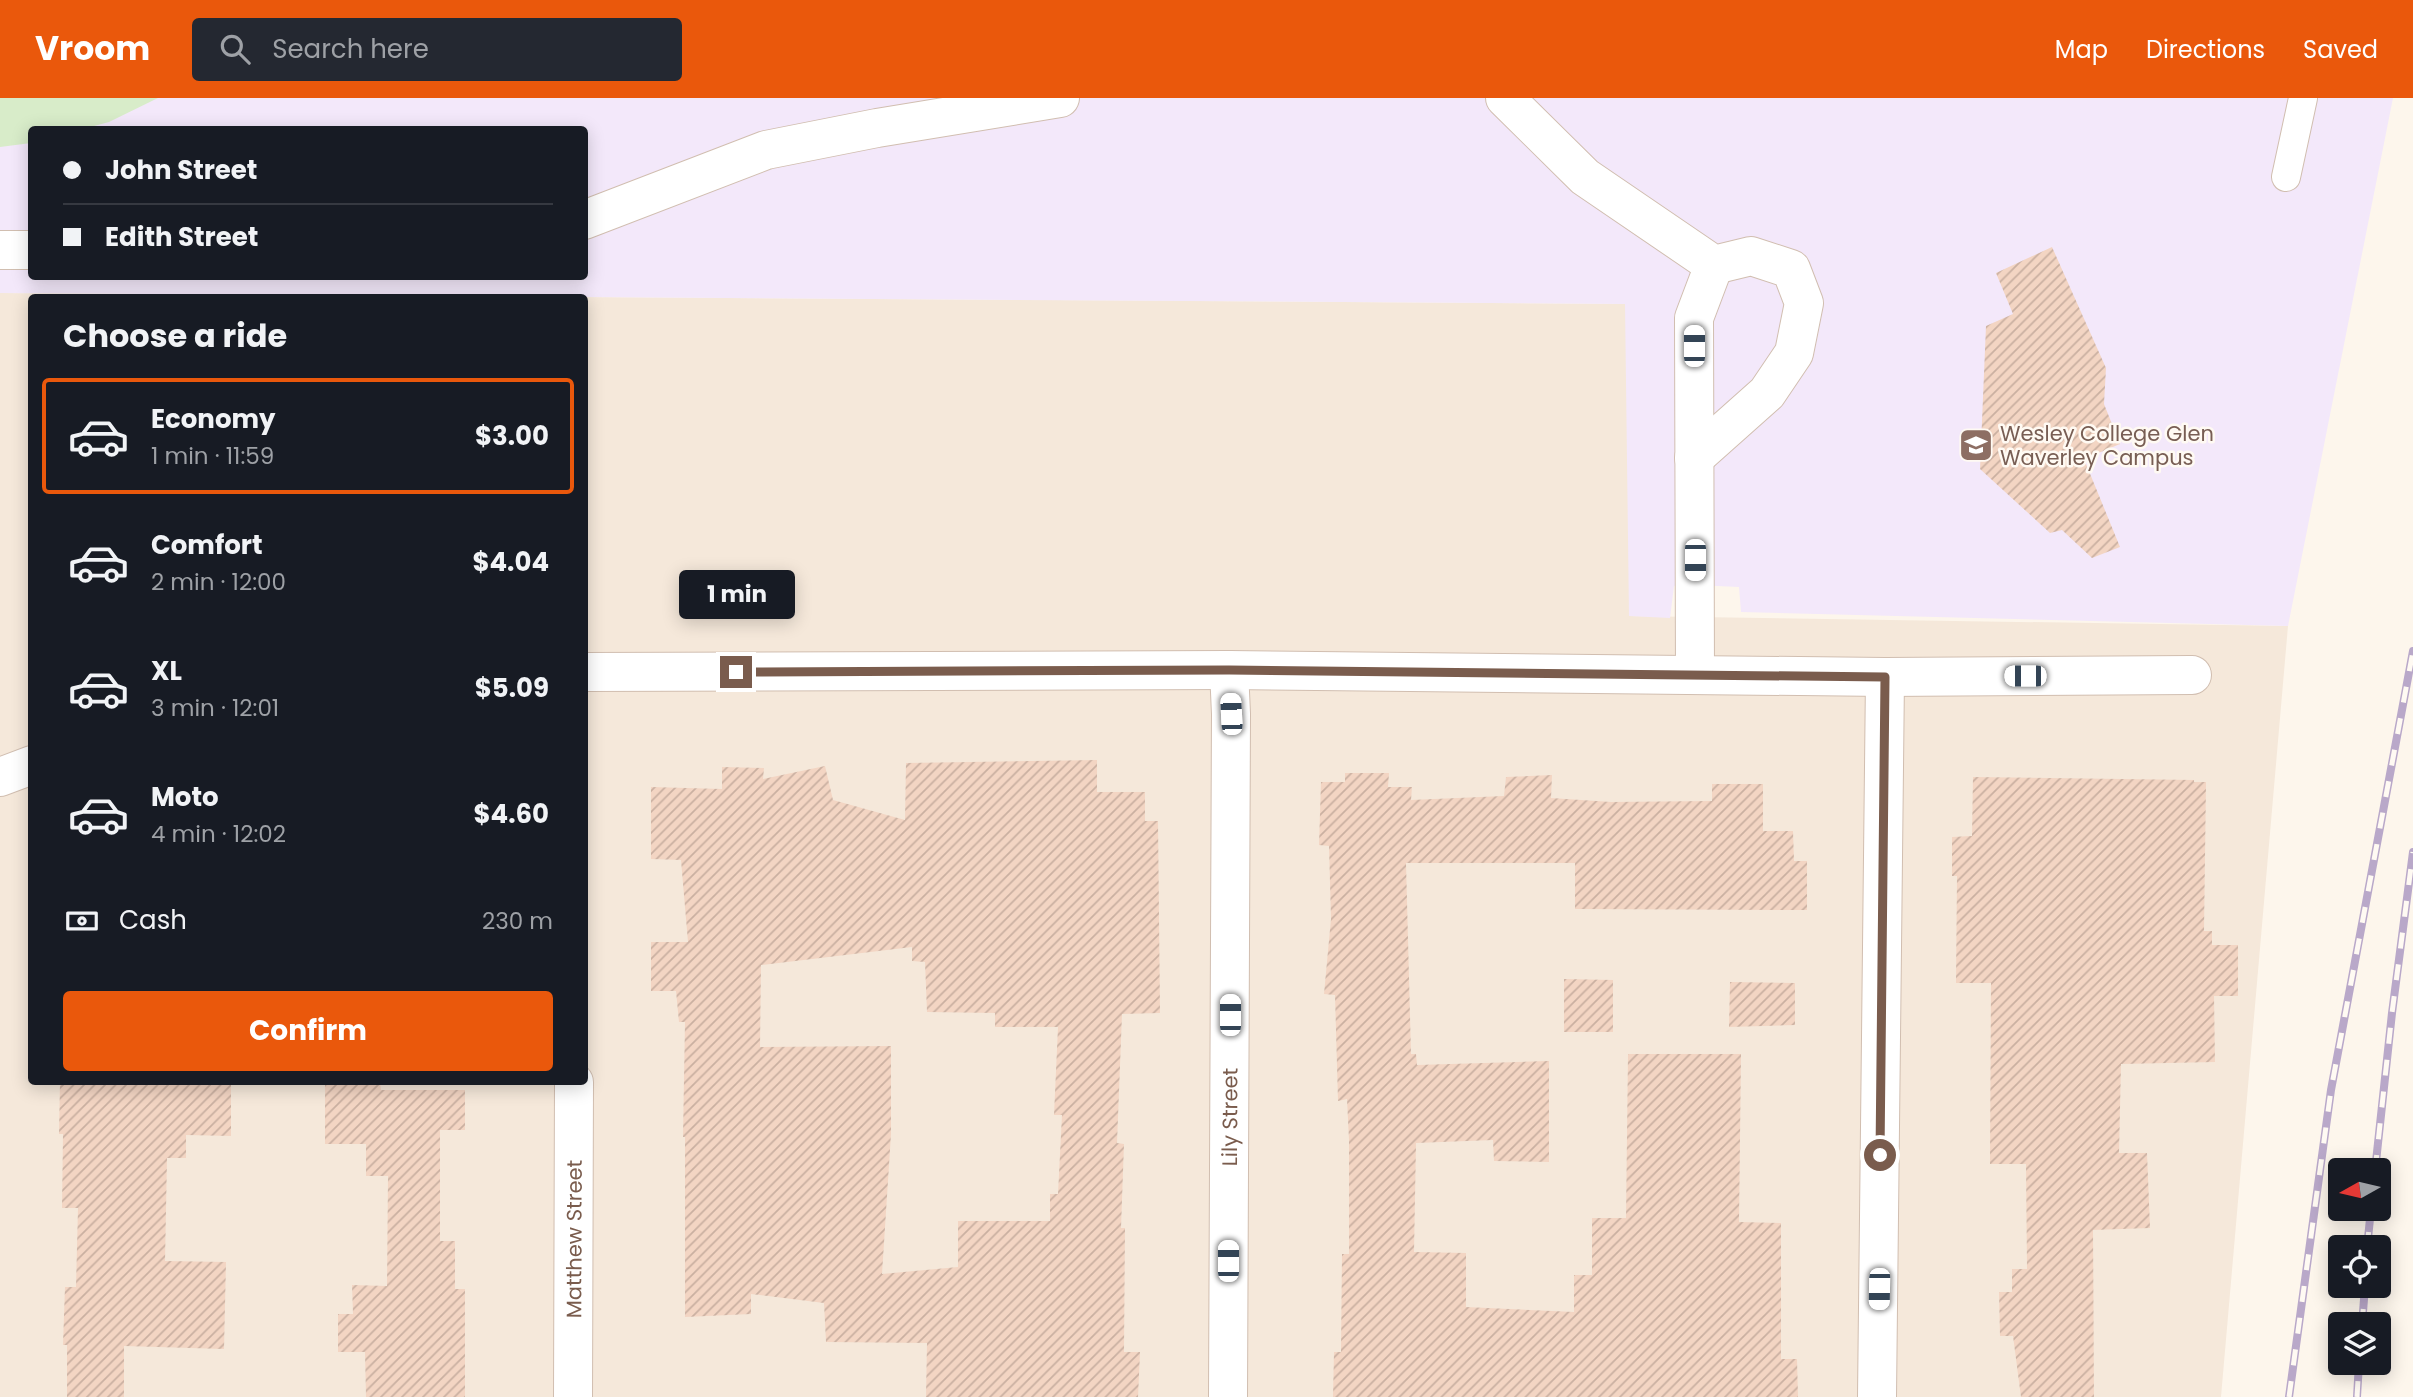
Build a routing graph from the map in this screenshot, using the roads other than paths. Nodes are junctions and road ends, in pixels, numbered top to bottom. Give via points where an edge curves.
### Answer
1 (1059, 98) edge
2 (1505, 98) edge
3 (2303, 98) edge
4 (2286, 177) dead end
5 (588, 218) edge
6 (0, 250) edge
7 (28, 250) edge
8 (1714, 265) junction
9 (1694, 458) junction
10 (1229, 670) junction
11 (588, 672) edge
12 (1695, 675) junction
13 (2192, 675) dead end
14 (1885, 677) junction
15 (28, 766) edge
16 (0, 777) edge
17 (574, 1085) edge
18 (573, 1397) edge
19 (1228, 1397) edge
20 (1877, 1397) edge

1 - 5 street via 766,150
2 - 8 street via 1585,177
3 - 4 lane
6 - 7 street
8 - 9 street via 1694,318
8 - 9 street via 1751,257 1791,270 1804,303 1794,353 1767,393
9 - 12 street
10 - 11 street
10 - 12 street
10 - 19 street, Lily Street
12 - 14 street
13 - 14 street
14 - 20 street
15 - 16 street
17 - 18 street, Matthew Street

